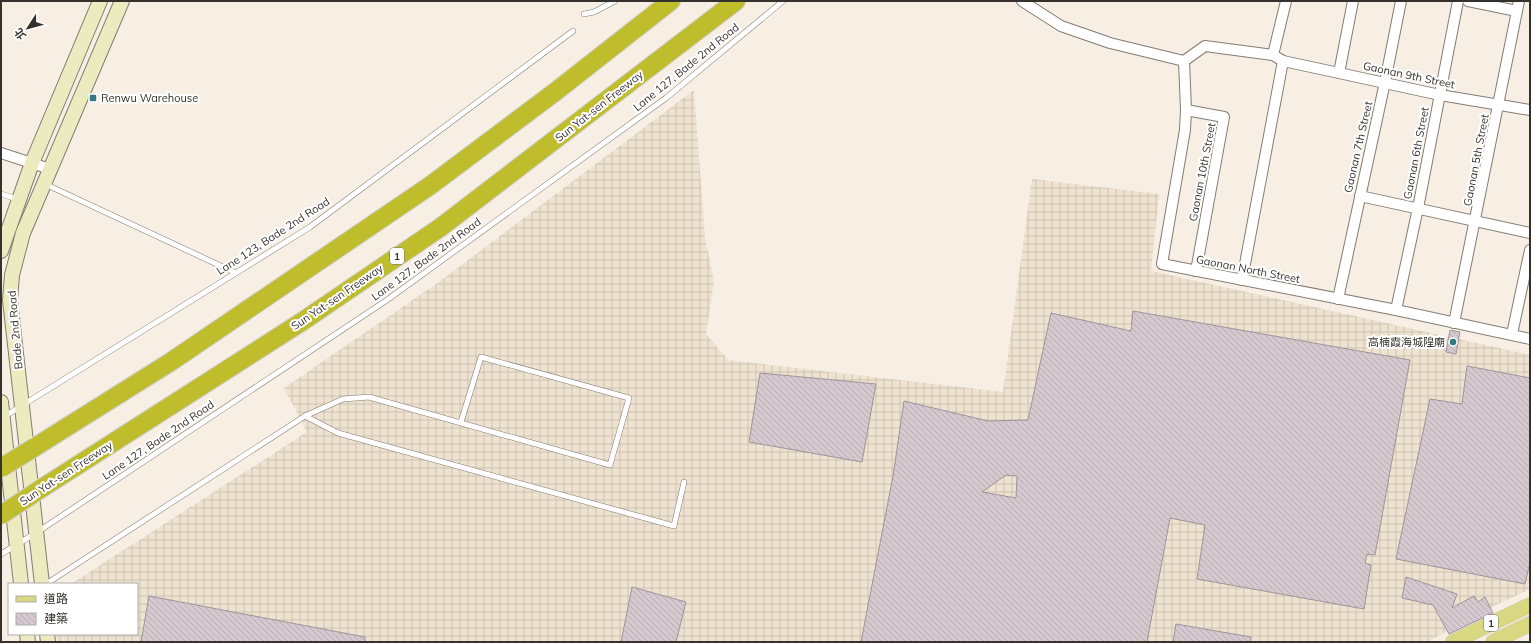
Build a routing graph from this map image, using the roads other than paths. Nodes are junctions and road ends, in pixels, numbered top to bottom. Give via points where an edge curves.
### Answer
1 (100, 1) edge
2 (122, 1) edge
3 (614, 1) edge
4 (671, 1) edge
5 (736, 1) edge
6 (783, 1) edge
7 (1022, 1) edge
8 (1286, 1) edge
9 (1354, 1) edge
10 (1401, 1) edge
11 (1458, 1) edge
12 (1468, 1) edge
13 (1518, 6) edge
14 (584, 14) dead end
15 (573, 31) dead end
16 (1273, 55) junction
17 (1184, 61) junction
18 (1284, 61) junction
19 (1339, 73) junction
20 (1385, 82) junction
21 (1440, 94) junction
22 (1499, 105) junction
23 (1186, 110) junction
24 (1530, 110) edge
25 (1, 153) edge
26 (32, 163) junction
27 (50, 169) junction
28 (44, 184) junction
29 (1, 194) edge
30 (1360, 196) junction
31 (19, 199) junction
32 (1418, 208) junction
33 (1476, 221) junction
34 (1530, 233) edge
35 (1530, 250) edge
36 (1, 251) edge
37 (1196, 271) junction
38 (236, 273) junction
39 (1242, 280) junction
40 (1338, 299) junction
41 (1396, 310) junction
42 (1454, 323) junction
43 (1512, 334) junction
44 (1530, 339) edge
45 (1, 402) edge
46 (9, 414) edge
47 (305, 416) junction
48 (461, 422) junction
49 (1, 468) edge
50 (684, 482) dead end
51 (1, 514) edge
52 (27, 539) junction
53 (1, 554) edge
54 (21, 583) edge
55 (42, 583) edge
56 (48, 583) edge
57 (1530, 605) edge
58 (1530, 624) edge
59 (1453, 642) edge
60 (1493, 642) edge

1 - 26 street
2 - 27 street, Bade 2nd Road
3 - 14 lane via 594,12
4 - 49 highway, bridge via 555,92 431,184 172,361
5 - 51 highway, Sun Yat-sen Freeway / 1, bridge via 441,227 303,321
6 - 52 lane, Lane 127, Bade 2nd Road via 666,98 387,300
7 - 17 street via 1061,26 1110,43
8 - 16 street
9 - 19 street
10 - 20 street, Gaonan 7th Street
11 - 21 street, Gaonan 6th Street
12 - 13 street
13 - 22 street, Gaonan 5th Street
15 - 38 lane, Lane 123, Bade 2nd Road via 310,227
16 - 17 street, Gaonan 9th Street via 1205,46
16 - 18 street, Gaonan 9th Street
17 - 23 street, Gaonan North Street
18 - 19 street, Gaonan 9th Street
18 - 39 street
19 - 20 street, Gaonan 9th Street
20 - 21 street, Gaonan 9th Street
20 - 30 street, Gaonan 7th Street
21 - 22 street, Gaonan 9th Street
21 - 32 street, Gaonan 6th Street
22 - 24 street, Gaonan 9th Street
22 - 33 street, Gaonan 5th Street
23 - 37 street, Gaonan North Street via 1185,130 1162,264
23 - 37 street, Gaonan 10th Street via 1224,117
25 - 26 street
26 - 27 street
26 - 31 street
27 - 28 street, Bade 2nd Road
28 - 38 lane
28 - 46 street, Bade 2nd Road via 23,233 12,275
29 - 31 lane
30 - 32 street
30 - 40 street, Gaonan 7th Street
31 - 36 street
32 - 33 street
32 - 41 street, Gaonan 6th Street
33 - 34 street
33 - 42 street, Gaonan 5th Street
35 - 43 street
37 - 39 street, Gaonan North Street
38 - 46 lane, Lane 123, Bade 2nd Road
39 - 40 street, Gaonan North Street
40 - 41 street, Gaonan North Street
41 - 42 street, Gaonan North Street
42 - 43 street, Gaonan North Street
43 - 44 street, Gaonan North Street
45 - 46 street, Bade 2nd Road
46 - 52 street, Bade 2nd Road
46 - 52 street, Bade 2nd Road
47 - 48 lane via 343,399 369,397
47 - 50 lane via 338,433 674,526
47 - 56 lane
48 - 48 lane via 610,465 629,398 481,357
52 - 53 lane, Lane 127, Bade 2nd Road
52 - 54 street, Bade 2nd Road
52 - 55 street, Bade 2nd Road
57 - 59 main road, 1
58 - 60 main road, 1

